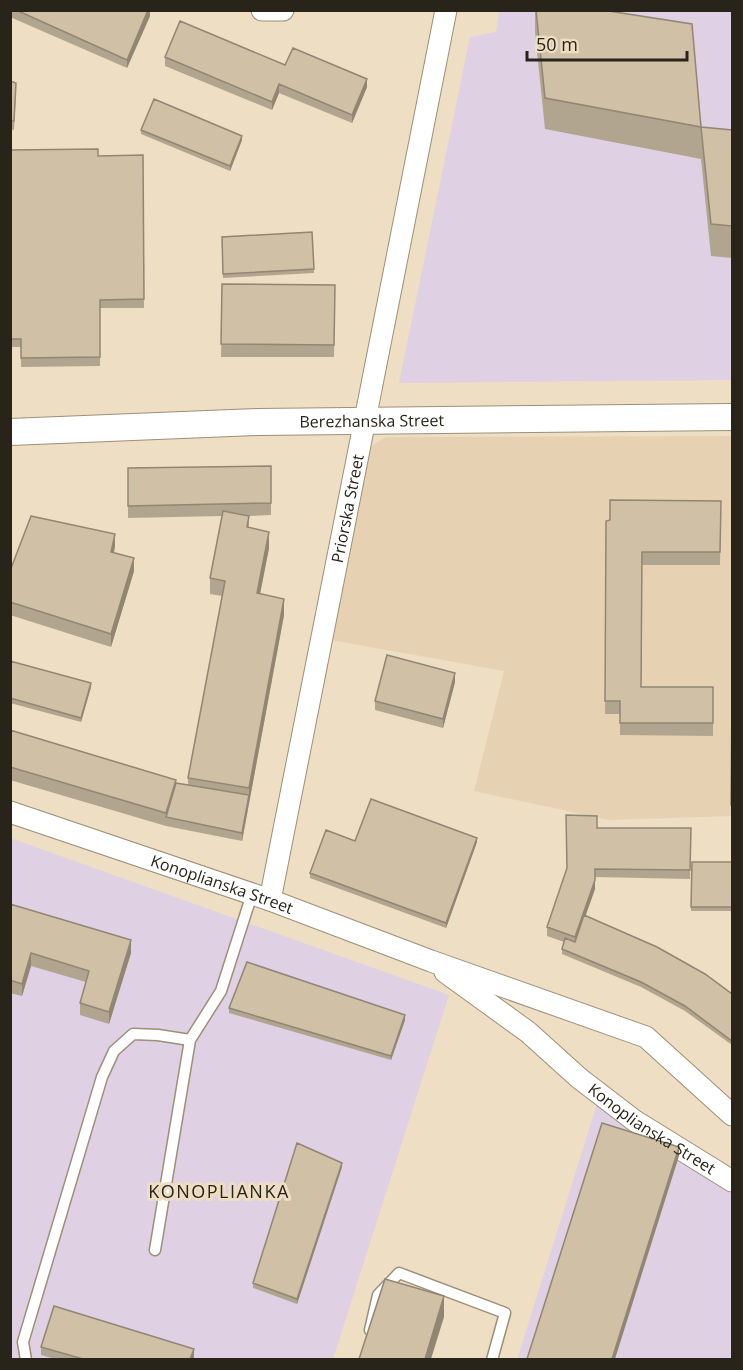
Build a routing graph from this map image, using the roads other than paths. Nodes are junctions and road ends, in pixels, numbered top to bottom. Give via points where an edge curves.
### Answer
1 (262, 10) edge
2 (283, 10) edge
3 (447, 10) edge
4 (732, 417) edge
5 (366, 420) junction
6 (10, 432) edge
7 (10, 812) edge
8 (261, 897) junction
9 (431, 961) junction
10 (190, 1040) junction
11 (732, 1115) edge
12 (732, 1181) edge
13 (154, 1250) dead end
14 (368, 1338) edge
15 (26, 1359) edge
16 (492, 1359) edge

1 - 2 street
3 - 5 street, Priorska Street
4 - 5 street, Berezhanska Street
5 - 6 street, Berezhanska Street
5 - 8 street, Priorska Street
7 - 8 street, Konoplianska Street
8 - 9 street, Konoplianska Street
8 - 10 lane via 221,992
9 - 11 street, Konoplianska Street via 646,1037
9 - 12 street, Konoplianska Street via 528,1032 635,1121
10 - 13 lane
10 - 15 lane via 134,1034 114,1051 102,1077 23,1342
14 - 16 lane via 378,1295 399,1273 505,1313

